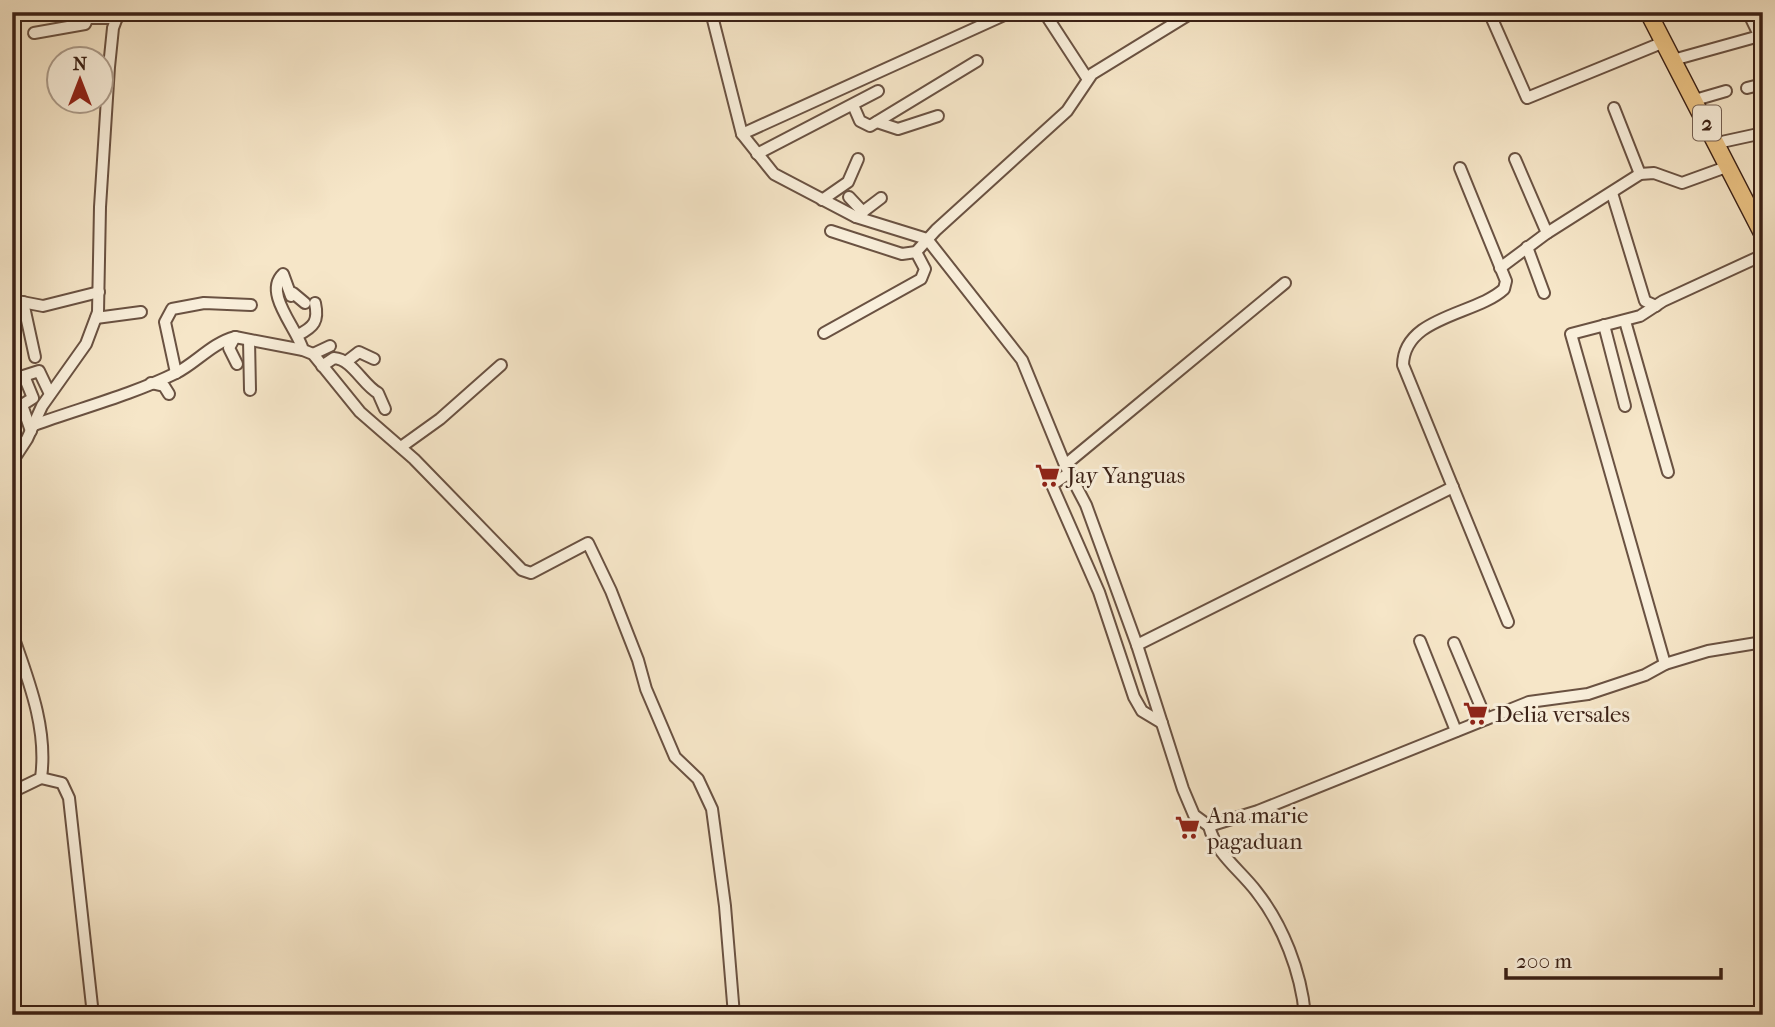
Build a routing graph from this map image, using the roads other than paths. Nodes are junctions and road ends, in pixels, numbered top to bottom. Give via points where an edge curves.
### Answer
1 (711, 12) edge
2 (1011, 12) edge
3 (1044, 12) edge
4 (1193, 12) edge
5 (1489, 12) edge
6 (1648, 12) edge
7 (1748, 12) edge
8 (84, 15) edge
9 (118, 15) edge
10 (34, 33) dead end
11 (1762, 39) edge
12 (1664, 42) junction
13 (1673, 60) junction
14 (977, 61) dead end
15 (1087, 78) junction
16 (1763, 84) edge
17 (1747, 88) dead end
18 (878, 91) dead end
19 (1726, 92) dead end
20 (1695, 100) junction
21 (853, 105) junction
22 (1614, 108) dead end
23 (938, 116) dead end
24 (877, 122) junction
25 (1763, 133) edge
26 (742, 134) junction
27 (1717, 143) junction
28 (757, 153) junction
29 (858, 159) dead end
30 (1515, 159) dead end
31 (1729, 166) junction
32 (1460, 168) dead end
33 (1640, 174) junction
34 (1612, 193) junction
35 (849, 197) dead end
36 (881, 198) dead end
37 (822, 200) junction
38 (859, 215) junction
39 (831, 231) dead end
40 (1547, 233) junction
41 (1763, 235) edge
42 (927, 239) junction
43 (1528, 247) junction
44 (916, 252) junction
45 (1763, 256) edge
46 (1500, 268) junction
47 (1285, 283) dead end
48 (99, 292) junction
49 (294, 293) junction
50 (1544, 293) dead end
51 (18, 301) edge
52 (281, 303) junction
53 (251, 305) dead end
54 (1656, 306) junction
55 (141, 312) dead end
56 (96, 318) junction
57 (1625, 321) junction
58 (1604, 325) junction
59 (824, 332) dead end
60 (298, 335) junction
61 (235, 337) junction
62 (249, 340) junction
63 (330, 346) dead end
64 (308, 352) junction
65 (22, 356) dead end
66 (374, 359) dead end
67 (345, 362) junction
68 (237, 364) dead end
69 (501, 365) dead end
70 (323, 366) junction
71 (176, 373) junction
72 (19, 377) edge
73 (151, 383) junction
74 (337, 386) junction
75 (250, 390) dead end
76 (325, 392) dead end
77 (50, 394) junction
78 (169, 394) dead end
79 (1625, 406) dead end
80 (385, 409) dead end
81 (32, 428) junction
82 (401, 447) junction
83 (12, 462) edge
84 (1067, 469) junction
85 (1668, 472) dead end
86 (1453, 487) junction
87 (1508, 622) dead end
88 (12, 633) edge
89 (1420, 641) dead end
90 (1763, 642) edge
91 (1454, 643) dead end
92 (1137, 645) junction
93 (1665, 664) junction
94 (1486, 719) junction
95 (1162, 723) junction
96 (1456, 731) junction
97 (41, 778) junction
98 (12, 792) edge
99 (1209, 826) junction
100 (93, 1015) edge
101 (734, 1015) edge
102 (1305, 1015) edge

1 - 26 street
2 - 26 street
3 - 15 street
4 - 15 street
5 - 12 street via 1527,98
6 - 12 highway, 2
7 - 11 street
8 - 9 street
8 - 10 street via 85,23
9 - 48 street via 108,79
11 - 13 street
12 - 13 highway, 2
13 - 20 highway, 2
14 - 24 street
15 - 42 street via 1067,111
16 - 17 street
18 - 21 street
19 - 20 street
20 - 27 highway, 2
21 - 24 street via 865,127
21 - 28 street
22 - 33 street
23 - 24 street via 898,129
25 - 27 street
26 - 28 street
27 - 31 highway, 2
28 - 37 street via 774,174
29 - 37 street via 848,182
30 - 40 street
31 - 33 street via 1682,183 1654,173
31 - 41 highway, 2
32 - 46 street
33 - 34 street
34 - 40 street
34 - 54 street via 1645,301
35 - 38 street
36 - 38 street
37 - 38 street
38 - 42 street
39 - 44 street via 902,254
40 - 43 street
42 - 44 street
42 - 84 street via 1022,360
43 - 46 street
43 - 50 street
44 - 59 street via 925,269 921,279
45 - 54 street
46 - 86 street via 1504,289 1440,319 1412,341 1403,358 1405,373
47 - 84 street
48 - 51 street via 43,306
48 - 56 street
49 - 52 street
49 - 52 street via 282,274 275,289
49 - 60 street via 310,303 316,324
51 - 65 street via 35,356
52 - 60 street
53 - 71 street via 204,303 172,309 165,322
54 - 57 street
55 - 56 street
56 - 77 street via 76,360
57 - 58 street
57 - 85 street
58 - 79 street
58 - 93 street via 1574,332 1571,337
60 - 64 street
61 - 62 street
61 - 68 street via 229,348
61 - 71 street
62 - 64 street
62 - 75 street
63 - 64 street
64 - 70 street
66 - 67 street via 359,352
67 - 70 street via 334,358
67 - 80 street via 379,393
69 - 82 street
70 - 74 street
71 - 73 street
72 - 77 street via 40,372
72 - 81 street via 33,398 22,405
73 - 78 street via 164,386
73 - 81 street
74 - 76 street
74 - 82 street
77 - 81 street
81 - 83 street
82 - 101 street via 525,572 536,571 583,544 590,546 675,757 698,779 712,810
84 - 92 street via 1086,505
84 - 95 street via 1054,481 1053,489 1099,592 1134,696 1142,711
86 - 87 street
86 - 92 street
88 - 97 street via 36,706
89 - 96 street
90 - 93 street
91 - 94 street
92 - 95 street
93 - 94 street via 1588,694 1529,702
94 - 96 street
95 - 99 street via 1194,815
96 - 99 street via 1258,811
97 - 98 street
97 - 100 street via 62,783 69,798
99 - 102 street via 1219,851 1257,892 1270,914 1303,988

